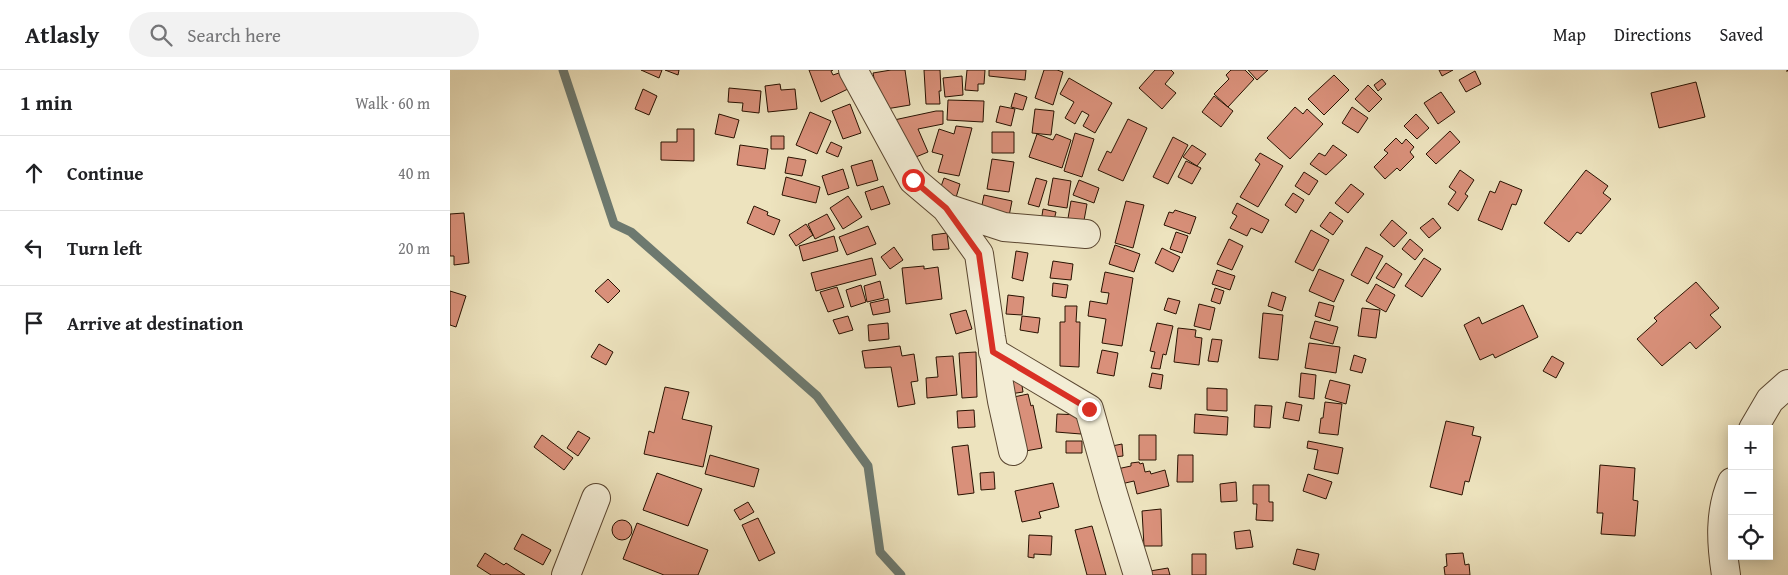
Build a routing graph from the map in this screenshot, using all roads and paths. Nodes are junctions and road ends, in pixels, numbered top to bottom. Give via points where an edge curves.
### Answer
1 (853, 70) edge
2 (946, 208) junction
3 (1086, 234) dead end
4 (993, 352) junction
5 (1788, 384) edge
6 (1755, 425) edge
7 (1013, 451) dead end
8 (596, 498) dead end
9 (1728, 498) edge
10 (566, 575) edge
11 (1138, 575) edge
12 (1726, 575) edge

1 - 2 street via 913,180
2 - 3 street via 1004,227
2 - 4 street via 979,254
4 - 7 street
4 - 11 street via 1089,409
5 - 6 street via 1770,400
8 - 10 street
9 - 12 street via 1721,525

